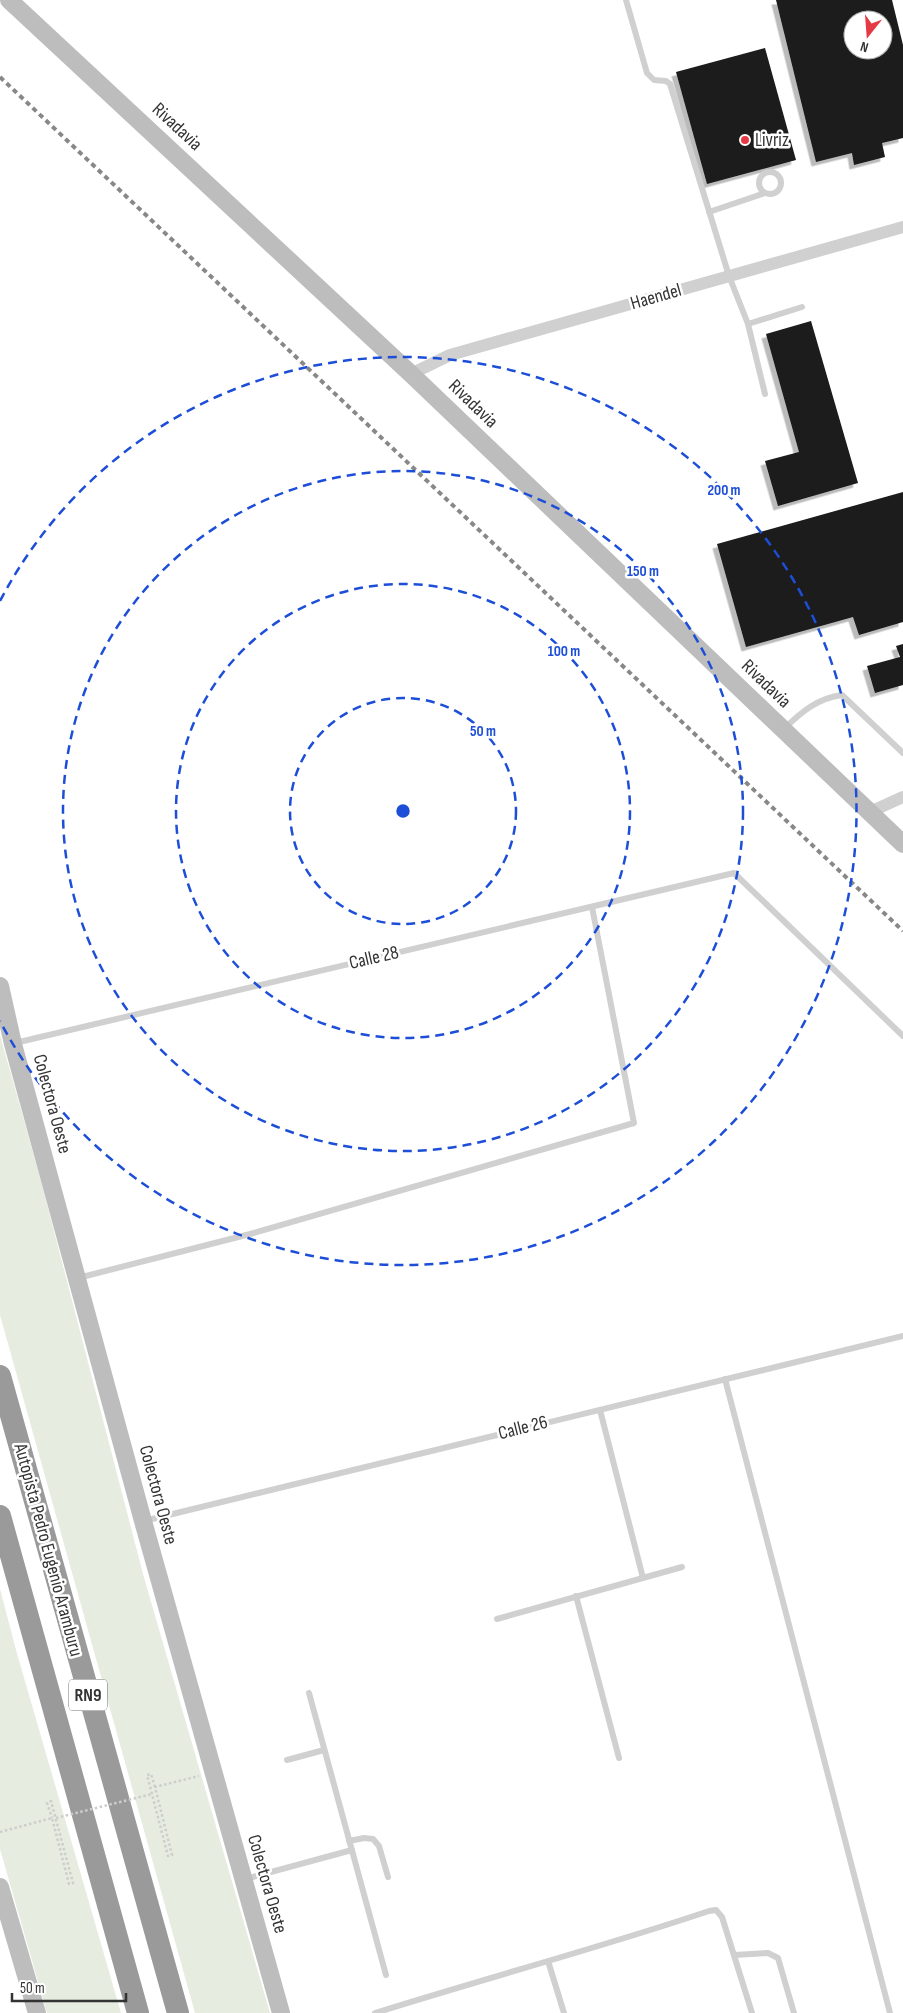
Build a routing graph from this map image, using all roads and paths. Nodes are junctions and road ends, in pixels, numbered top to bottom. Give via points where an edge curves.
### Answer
1 (9, 0) edge
2 (626, 0) edge
3 (765, 193) dead end
4 (709, 212) junction
5 (903, 227) edge
6 (729, 276) junction
7 (802, 307) dead end
8 (748, 324) junction
9 (411, 374) junction
10 (765, 394) dead end
11 (784, 730) junction
12 (903, 753) edge
13 (903, 797) edge
14 (870, 812) junction
15 (903, 844) edge
16 (592, 907) junction
17 (0, 986) edge
18 (903, 1036) edge
19 (13, 1044) junction
20 (77, 1279) junction
21 (903, 1336) edge
22 (0, 1376) edge
23 (724, 1379) junction
24 (600, 1410) junction
25 (0, 1516) edge
26 (143, 1521) junction
27 (682, 1567) dead end
28 (643, 1578) junction
29 (576, 1596) junction
30 (498, 1619) dead end
31 (309, 1692) dead end
32 (324, 1750) junction
33 (619, 1758) dead end
34 (287, 1760) dead end
35 (214, 1772) junction
36 (154, 1787) junction
37 (152, 1794) junction
38 (52, 1818) junction
39 (56, 1818) junction
40 (0, 1832) edge
41 (349, 1841) junction
42 (352, 1850) junction
43 (388, 1877) dead end
44 (244, 1880) junction
45 (0, 1887) edge
46 (734, 1955) junction
47 (548, 1961) junction
48 (386, 1975) dead end
49 (37, 2013) edge
50 (138, 2013) edge
51 (178, 2013) edge
52 (281, 2013) edge
53 (375, 2013) edge
54 (564, 2013) edge
55 (752, 2013) edge
56 (794, 2013) edge
57 (890, 2013) edge

1 - 9 street, Rivadavia
2 - 4 lane via 650,78 670,84
3 - 4 lane
4 - 6 lane
5 - 6 street, Haendel
6 - 8 lane
6 - 9 street, Haendel via 450,356
7 - 8 lane
8 - 10 lane
9 - 11 street, Rivadavia
11 - 12 lane via 811,705 842,695
11 - 14 street, Rivadavia
13 - 14 street
14 - 15 street, Rivadavia
16 - 18 lane, Calle 28 via 734,873
16 - 19 lane, Calle 28
16 - 20 lane via 634,1123 250,1234
17 - 19 street, Colectora Oeste
19 - 20 street, Colectora Oeste
20 - 26 street, Colectora Oeste
21 - 23 lane, Calle 26
22 - 51 highway, Autopista Pedro Eugenio Aramburu / RN9
23 - 24 lane, Calle 26
23 - 57 lane
24 - 26 lane, Calle 26
24 - 28 lane
25 - 50 highway, Autopista Pedro Eugenio Aramburu / RN9
26 - 35 street, Colectora Oeste
27 - 28 lane
28 - 29 lane
29 - 30 lane
29 - 33 lane
31 - 32 lane
32 - 34 lane
32 - 41 lane
35 - 36 path
35 - 44 street, Colectora Oeste
36 - 37 path via 150,1774 147,1775
36 - 37 path via 172,1855 168,1856
37 - 39 path, bridge
38 - 39 path via 47,1803 51,1801
38 - 39 path via 69,1884 73,1883
38 - 40 path
41 - 42 lane
41 - 43 lane via 373,1839 379,1846
42 - 44 lane
42 - 48 lane
44 - 52 street, Colectora Oeste
45 - 49 street
46 - 47 lane via 722,1917 716,1910
46 - 55 lane
46 - 56 lane via 768,1953 778,1958
47 - 53 lane
47 - 54 lane

